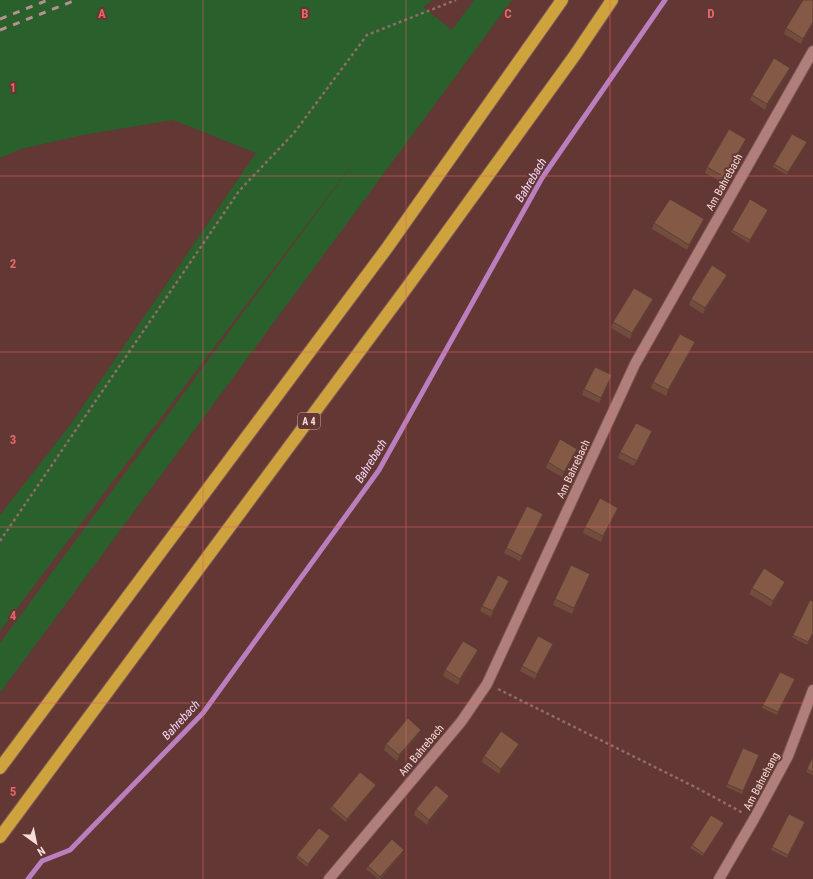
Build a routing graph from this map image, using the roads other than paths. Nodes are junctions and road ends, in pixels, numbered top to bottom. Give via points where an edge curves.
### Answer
1 (562, 0) edge
2 (612, 0) edge
3 (813, 51) edge
4 (813, 690) edge
5 (0, 768) edge
6 (0, 837) edge
7 (329, 879) edge
8 (719, 879) edge

1 - 5 highway via 387,248
2 - 6 highway, A 4 via 408,286
3 - 7 street, Am Bahrebach via 635,364 487,684 461,722
4 - 8 street, Am Bahrehang via 788,756

